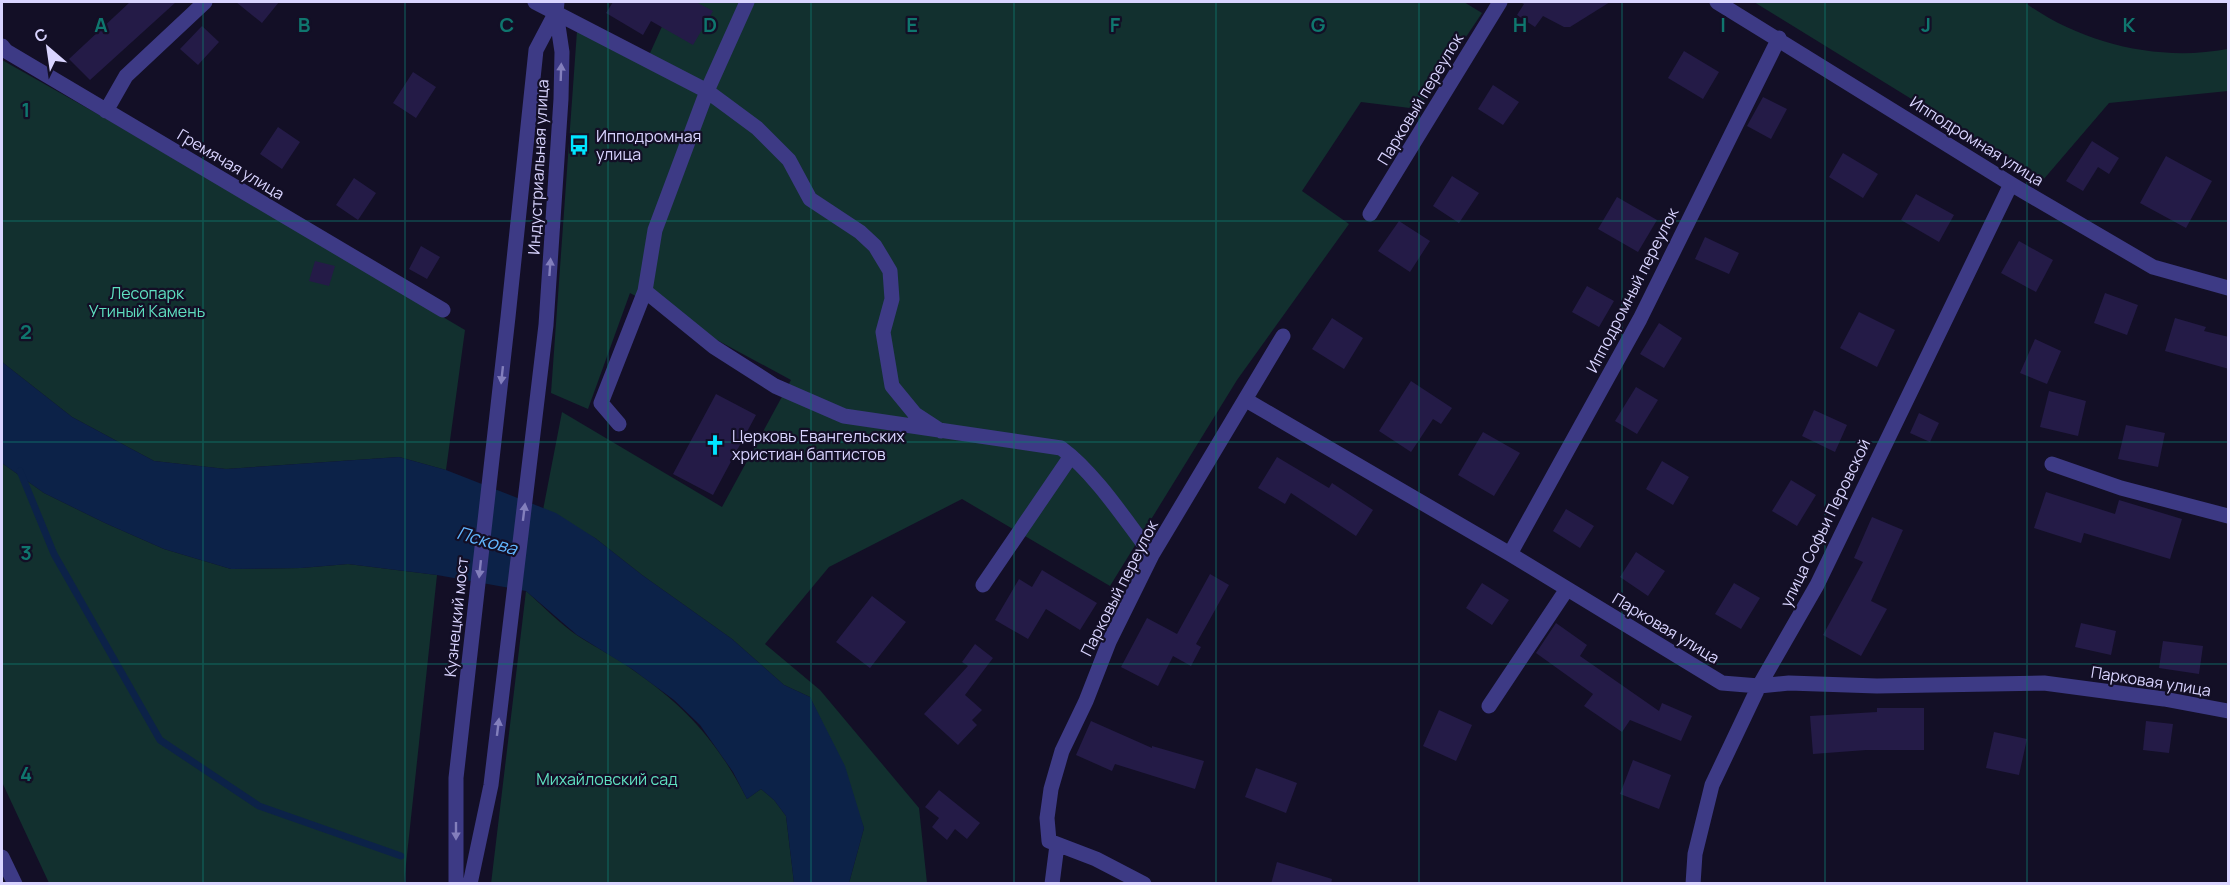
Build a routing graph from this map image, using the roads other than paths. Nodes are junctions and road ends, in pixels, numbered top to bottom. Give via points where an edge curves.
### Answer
1 (205, 2) edge
2 (535, 2) edge
3 (747, 2) edge
4 (1500, 2) edge
5 (1717, 2) edge
6 (556, 7) edge
7 (1779, 38) junction
8 (2, 46) edge
9 (707, 91) junction
10 (106, 111) junction
11 (2011, 184) junction
12 (1370, 214) dead end
13 (2229, 288) edge
14 (645, 291) junction
15 (443, 310) dead end
16 (508, 317) joint
17 (1283, 336) dead end
18 (1246, 400) junction
19 (619, 424) dead end
20 (941, 431) junction
21 (1071, 456) junction
22 (2052, 464) dead end
23 (2229, 516) edge
24 (1510, 554) junction
25 (1152, 555) junction
26 (982, 585) dead end
27 (1567, 589) junction
28 (1759, 686) junction
29 (1489, 706) dead end
30 (2229, 711) edge
31 (1053, 843) junction
32 (2, 857) edge
33 (15, 884) edge
34 (456, 884) edge
35 (470, 884) edge
36 (1052, 884) edge
37 (1144, 884) edge
38 (1693, 884) edge

1 - 10 street via 126,76
2 - 6 street
3 - 9 street
4 - 12 street, Парковый переулок
5 - 7 street, Ипподромная улица
6 - 9 street
6 - 16 street, Индустриальная улица via 536,50
35 -> 6 street, Индустриальная улица via 491,785 546,325 562,52
7 - 11 street, Ипподромная улица
7 - 24 street, Ипподромный переулок via 1640,319
8 - 10 street, Гремячая улица
9 - 14 street via 655,231
9 - 20 street via 757,128 789,160 810,199 875,246 890,271 892,299 883,332 892,386 915,414
10 - 15 street, Гремячая улица
11 - 13 street, Ипподромная улица via 2153,267
11 - 28 street, улица Софьи Перовской via 1817,585
14 - 19 street via 601,403
14 - 20 street via 714,347 775,386 844,417
16 -> 34 street, Кузнецкий мост via 456,778
17 - 18 street, Парковый переулок
18 - 24 street, Парковая улица
18 - 25 street, Парковый переулок
20 - 21 street via 1060,448
21 - 25 street
21 - 26 street
22 - 23 street via 2121,488
24 - 27 street, Парковая улица
25 - 31 street, Парковый переулок via 1062,751 1047,818
27 - 28 street, Парковая улица via 1722,683
27 - 29 street
28 - 30 street, Парковая улица via 2044,683
28 - 38 street, улица Софьи Перовской via 1712,785 1695,854
31 - 36 street, Парковый переулок
31 - 37 street via 1096,859
32 - 33 street

